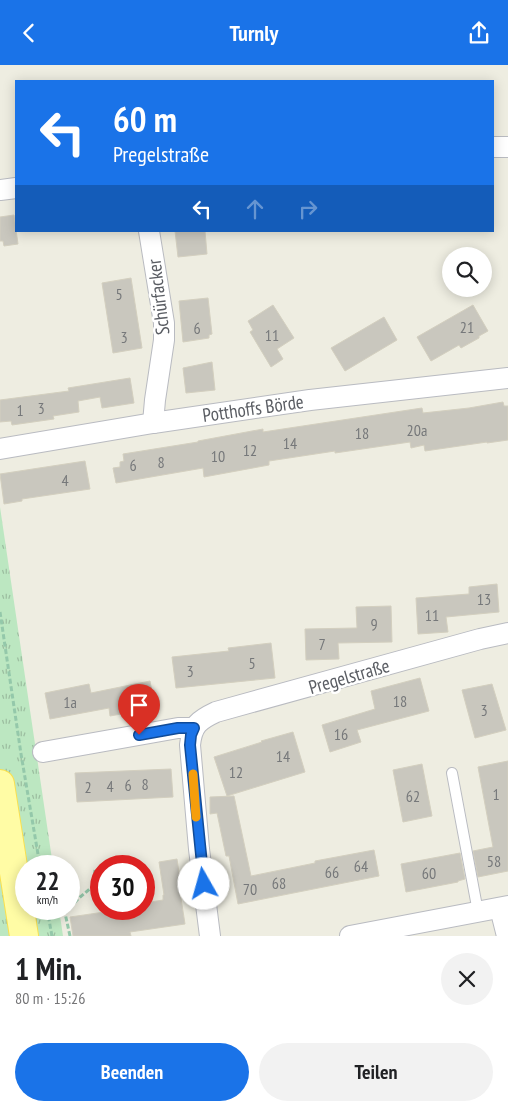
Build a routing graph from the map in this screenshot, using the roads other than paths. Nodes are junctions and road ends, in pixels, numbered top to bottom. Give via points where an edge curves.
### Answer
1 (494, 147) edge
2 (508, 147) edge
3 (15, 188) edge
4 (0, 190) edge
5 (149, 232) edge
6 (508, 378) edge
7 (154, 423) junction
8 (0, 449) edge
9 (508, 634) edge
10 (194, 728) junction
11 (43, 752) dead end
12 (452, 773) dead end
13 (0, 784) edge
14 (504, 907) edge
15 (478, 912) junction
16 (24, 936) edge
17 (210, 936) edge
18 (350, 936) edge
19 (507, 936) edge

1 - 2 street
3 - 4 street
5 - 7 street, Schürfacker via 164,331
6 - 7 street, Potthoffs Börde via 310,400
7 - 8 street, Potthoffs Börde
9 - 10 street, Pregelstraße via 216,712 203,718
10 - 11 street via 178,728
10 - 17 street via 190,745
12 - 15 lane
13 - 16 main road
14 - 15 street
14 - 19 street
15 - 18 street

